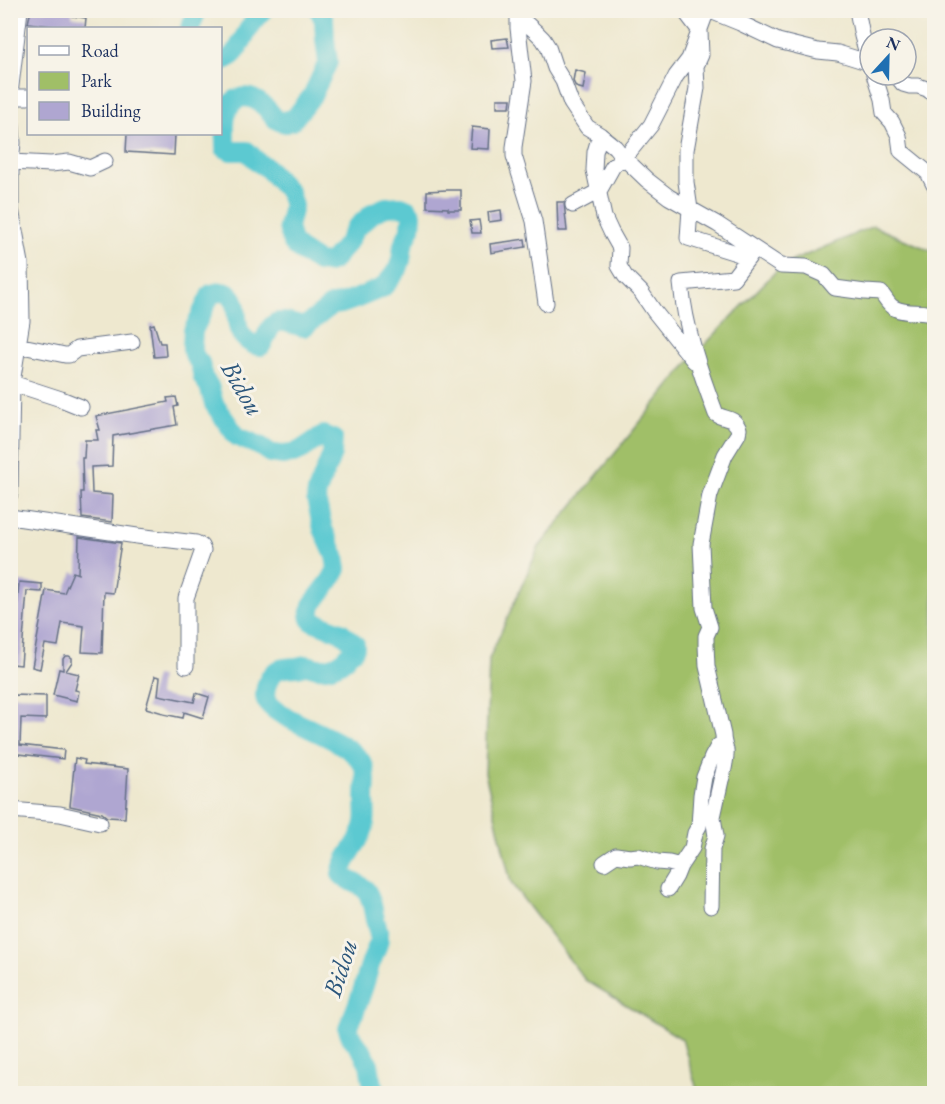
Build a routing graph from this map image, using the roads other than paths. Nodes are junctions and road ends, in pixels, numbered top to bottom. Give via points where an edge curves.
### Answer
1 (20, 10) edge
2 (684, 10) edge
3 (708, 10) edge
4 (857, 10) edge
5 (518, 13) edge
6 (861, 27) edge
7 (700, 31) junction
8 (858, 60) edge
9 (918, 86) edge
10 (878, 87) edge
11 (934, 94) edge
12 (10, 97) edge
13 (27, 97) edge
14 (600, 135) junction
15 (623, 157) junction
16 (105, 161) dead end
17 (11, 162) edge
18 (934, 185) edge
19 (599, 190) junction
20 (573, 205) dead end
21 (690, 209) junction
22 (546, 303) dead end
23 (934, 315) edge
24 (132, 342) dead end
25 (17, 345) junction
26 (700, 371) junction
27 (11, 383) edge
28 (81, 407) dead end
29 (10, 494) edge
30 (10, 516) edge
31 (186, 666) dead end
32 (723, 743) junction
33 (10, 810) edge
34 (100, 823) dead end
35 (604, 862) dead end
36 (680, 866) junction
37 (668, 889) dead end
38 (711, 906) dead end

1 - 12 street
2 - 7 street
3 - 7 street
3 - 8 street via 778,41
4 - 6 street
5 - 14 street via 548,47 571,103 586,127
5 - 22 street via 524,81 514,156 534,221
7 - 15 street via 689,59 651,125
7 - 21 street via 701,55 696,66 697,88 686,150
9 - 11 street
10 - 18 street via 884,113 899,136 901,151 928,173
12 - 13 street
12 - 17 street
14 - 15 street
14 - 19 street via 594,170
15 - 19 street
15 - 21 street via 662,192
16 - 17 street via 90,168 69,162
17 - 25 street via 11,209 21,263 22,321
19 - 20 street
19 - 26 street via 604,217 620,248 619,266
21 - 23 street via 781,266 806,267 824,275 835,288 881,293 894,308
21 - 26 street via 688,238 748,257 733,278 681,282
24 - 25 street via 77,349 69,355
25 - 27 street
26 - 32 street via 716,414 730,418 739,429 710,495 701,544 704,608 710,627 706,636 706,666
27 - 28 street
27 - 29 street
30 - 31 street via 201,546 186,598
32 - 36 street via 709,764 699,826 690,853
32 - 38 street via 726,758 713,817 716,836 712,849
33 - 34 street via 60,814
35 - 36 street via 616,855 638,856
36 - 37 street

